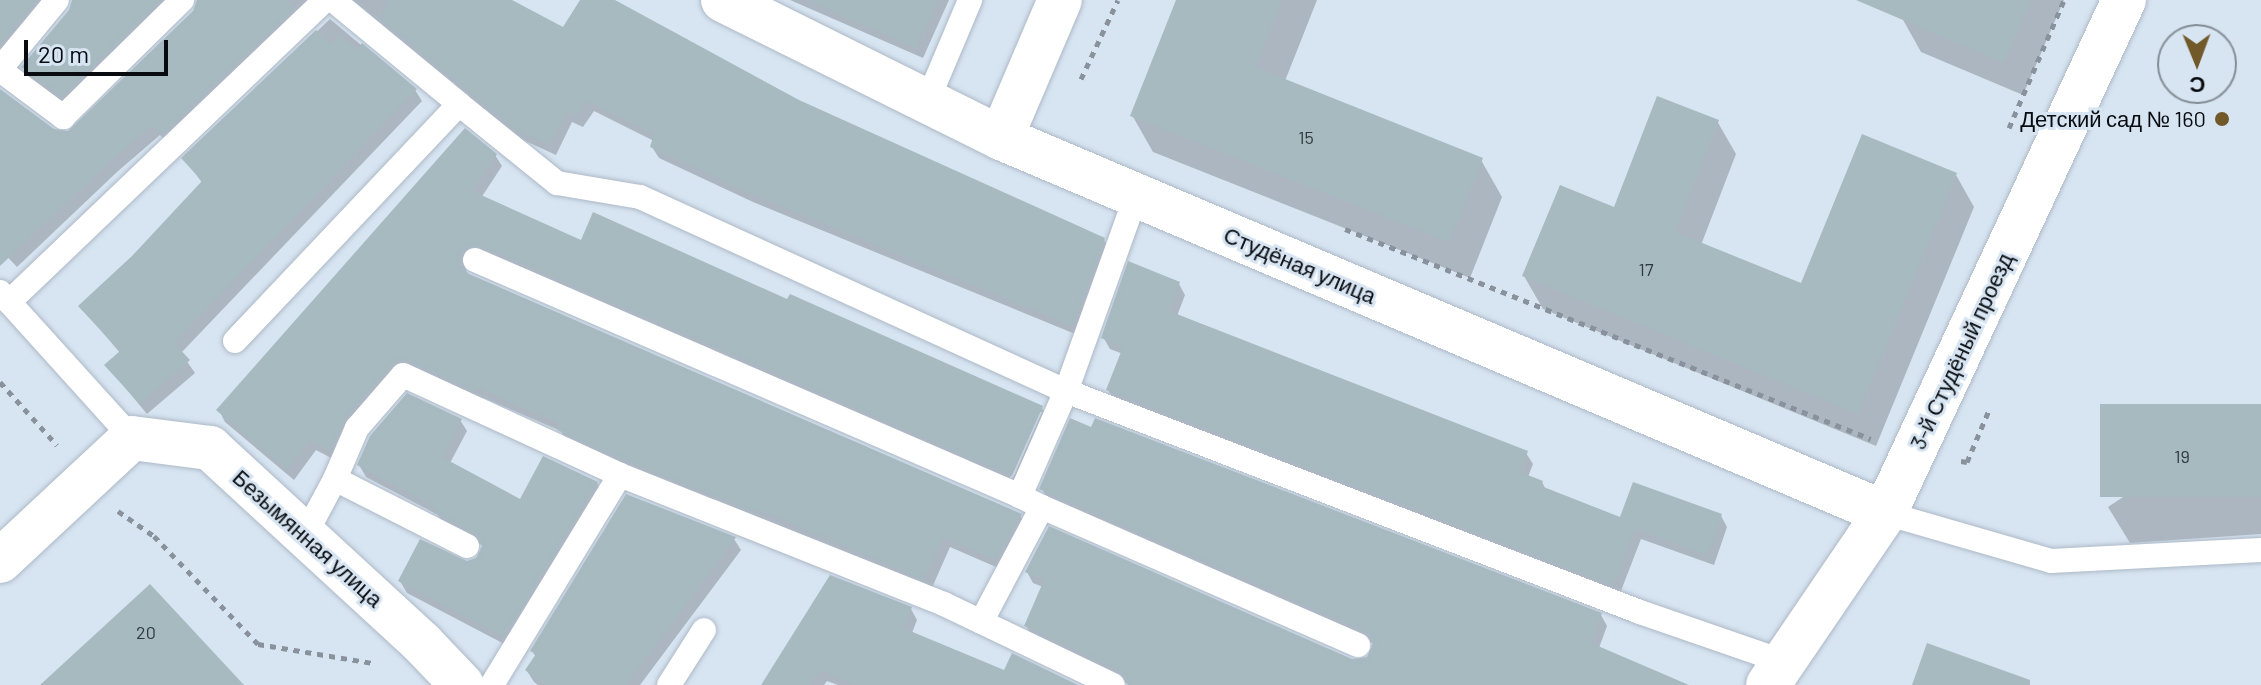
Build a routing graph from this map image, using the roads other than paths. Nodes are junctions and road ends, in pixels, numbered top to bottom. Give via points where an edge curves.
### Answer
1 (57, 0) edge
2 (182, 0) edge
3 (325, 0) edge
4 (333, 0) edge
5 (723, 0) edge
6 (970, 0) edge
7 (1060, 0) edge
8 (2124, 0) edge
9 (0, 69) edge
10 (927, 102) junction
11 (459, 104) junction
12 (1001, 138) junction
13 (1136, 196) junction
14 (475, 260) dead end
15 (5, 297) edge
16 (235, 341) dead end
17 (1066, 391) junction
18 (132, 438) junction
19 (620, 475) junction
20 (335, 479) junction
21 (1031, 502) junction
22 (1885, 513) junction
23 (305, 535) junction
24 (467, 546) dead end
25 (2261, 550) edge
26 (0, 561) edge
27 (981, 622) junction
28 (704, 630) dead end
29 (1358, 645) dead end
30 (1776, 674) edge
31 (462, 685) edge
32 (492, 685) edge
33 (669, 685) edge
34 (1113, 685) edge

1 - 9 lane
2 - 9 lane via 63,117
3 - 15 lane
4 - 11 lane
5 - 10 street, Студёная улица
6 - 10 lane
7 - 12 street
8 - 22 street, 3-й Студёный проезд
10 - 12 street, Студёная улица
11 - 16 lane
11 - 17 lane via 557,183 640,197
12 - 13 street, Студёная улица
13 - 17 lane
13 - 22 street, Студёная улица
14 - 21 lane
15 - 18 lane
17 - 21 lane
17 - 30 lane via 1640,612
18 - 23 street, Безымянная улица via 210,448
18 - 26 street
19 - 20 lane via 403,375 357,428
19 - 27 lane
19 - 32 lane
20 - 23 lane
20 - 24 lane
21 - 27 lane
21 - 29 lane
22 - 25 lane via 2051,561
22 - 30 street, 3-й Студёный проезд
23 - 31 street, Безымянная улица
27 - 34 lane
28 - 33 lane

